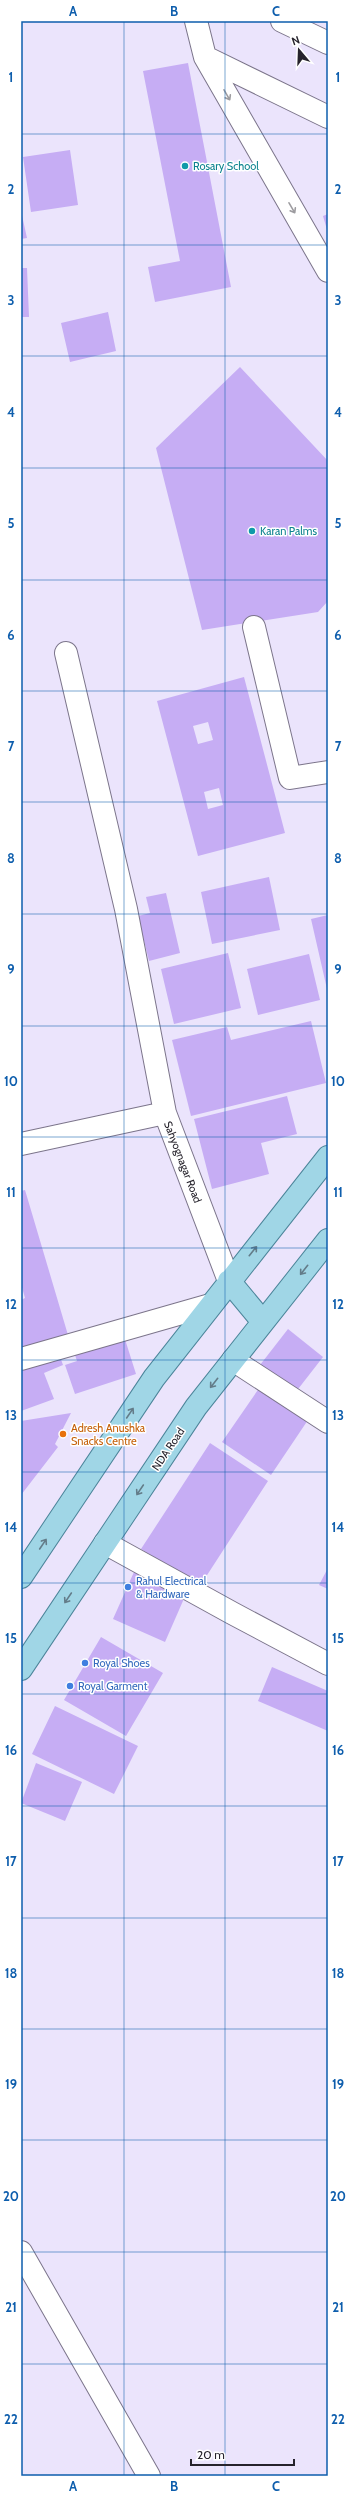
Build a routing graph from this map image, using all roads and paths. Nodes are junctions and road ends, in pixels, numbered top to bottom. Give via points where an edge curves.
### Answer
1 (196, 21) edge
2 (282, 21) edge
3 (328, 44) edge
4 (205, 56) junction
5 (328, 117) edge
6 (328, 271) edge
7 (254, 627) dead end
8 (66, 652) dead end
9 (328, 772) edge
10 (165, 1112) junction
11 (21, 1144) edge
12 (328, 1157) edge
13 (328, 1240) edge
14 (229, 1281) junction
15 (210, 1305) junction
16 (263, 1322) junction
17 (21, 1359) edge
18 (233, 1360) junction
19 (328, 1422) edge
20 (105, 1543) junction
21 (21, 1577) edge
22 (328, 1664) edge
23 (21, 1669) edge
24 (21, 2252) edge
25 (149, 2476) edge

1 - 4 street
2 - 3 street
4 - 5 street
4 -> 6 street
7 - 9 street via 290,778
8 - 10 street via 126,910
10 - 11 street, Sahyognagar Road
10 - 14 street, Sahyognagar Road
14 -> 12 main road
13 -> 16 main road, NDA Road
14 - 15 main road
14 - 16 main road
15 - 17 street
21 -> 15 main road via 154,1378
16 - 18 main road, NDA Road
18 - 19 street
18 -> 20 main road, NDA Road via 196,1407
20 - 22 street
20 -> 23 main road, NDA Road
24 - 25 street

